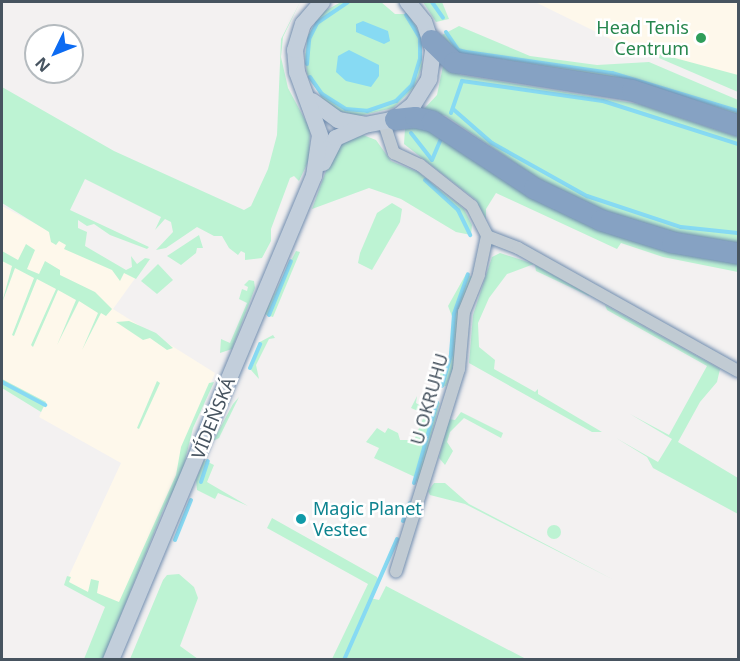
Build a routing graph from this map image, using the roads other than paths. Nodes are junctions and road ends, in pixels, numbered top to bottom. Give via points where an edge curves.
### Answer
1 (322, 2) edge
2 (408, 2) edge
3 (417, 8) edge
4 (431, 40) junction
5 (308, 96) junction
6 (389, 121) junction
7 (365, 125) junction
8 (738, 125) edge
9 (314, 176) junction
10 (487, 236) junction
11 (738, 253) edge
12 (738, 371) edge
13 (396, 571) dead end
14 (111, 660) edge

1 - 5 main road, VÍDEŇSKÁ via 306,19 296,42 297,72
2 - 3 main road
3 - 4 main road
4 - 6 main road via 432,65 426,86 418,100
4 - 8 highway via 445,57 460,64 621,88
5 - 7 main road, VÍDEŇSKÁ via 331,117
5 - 9 main road, VÍDEŇSKÁ via 320,135
6 - 7 main road, VÍDEŇSKÁ
6 - 10 street via 394,153 420,165 472,206
6 - 11 highway via 415,117 432,121 534,188 601,220 672,242
7 - 9 main road, VÍDEŇSKÁ via 336,138
9 - 14 main road, VÍDEŇSKÁ
10 - 12 street via 519,248
10 - 13 street, U OKRUHU via 479,275 464,312 459,369

